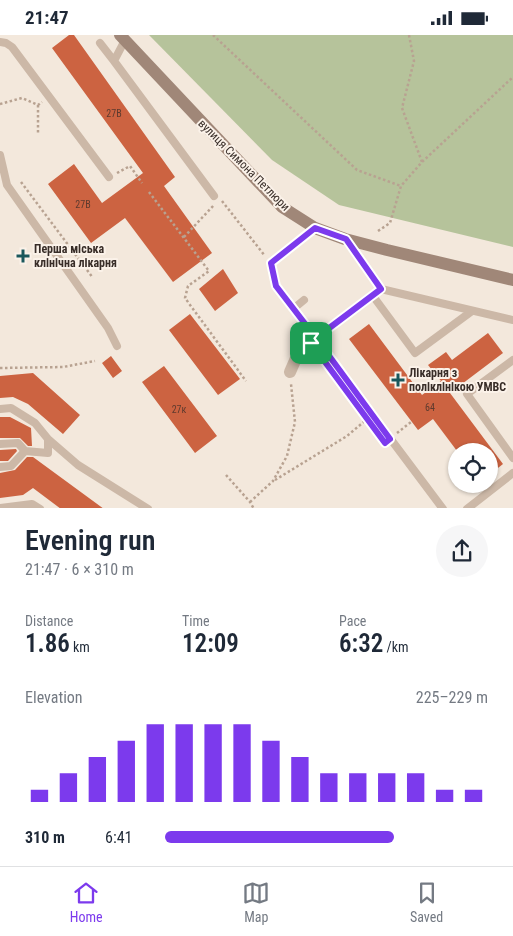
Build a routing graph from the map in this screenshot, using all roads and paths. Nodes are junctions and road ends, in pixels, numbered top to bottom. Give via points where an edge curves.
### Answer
1 (213, 35) edge
2 (409, 35) edge
3 (123, 38) edge
4 (0, 42) edge
5 (100, 43) dead end
6 (114, 61) junction
7 (513, 77) edge
8 (50, 97) junction
9 (0, 104) edge
10 (38, 105) junction
11 (38, 134) dead end
12 (0, 155) edge
13 (422, 162) junction
14 (109, 177) joint
15 (21, 181) dead end
16 (142, 183) dead end
17 (401, 186) junction
18 (149, 192) dead end
19 (217, 197) joint
20 (214, 205) dead end
21 (315, 228) junction
22 (378, 231) dead end
23 (184, 237) junction
24 (346, 239) junction
25 (265, 256) dead end
26 (93, 278) dead end
27 (513, 280) edge
28 (381, 289) junction
29 (373, 295) junction
30 (304, 300) dead end
31 (294, 309) junction
32 (472, 311) junction
33 (513, 320) edge
34 (316, 338) junction
35 (117, 346) dead end
36 (513, 360) edge
37 (95, 361) dead end
38 (0, 368) edge
39 (290, 372) joint
40 (246, 381) dead end
41 (0, 409) edge
42 (372, 415) junction
43 (411, 421) dead end
44 (48, 439) junction
45 (390, 439) junction
46 (0, 444) edge
47 (24, 451) junction
48 (513, 458) edge
49 (0, 467) edge
50 (513, 473) edge
51 (226, 475) dead end
52 (273, 481) junction
53 (250, 502) junction
54 (0, 508) edge
55 (38, 508) edge
56 (146, 508) edge
57 (253, 508) edge
58 (442, 508) edge
59 (468, 508) edge

1 - 17 path via 357,170
2 - 13 path via 414,61 402,108
3 - 6 lane
3 - 21 street, вулиця Симона Петлюри via 282,207
4 - 8 lane via 12,47
5 - 6 lane
6 - 19 lane
7 - 13 path
8 - 10 path
8 - 14 lane
9 - 10 path via 22,99
10 - 11 path
12 - 35 lane via 7,185 108,328
13 - 17 path
14 - 16 path via 130,166
15 - 26 path
17 - 22 path via 390,223
18 - 23 path
19 - 25 path
20 - 23 path
21 - 24 street, вулиця Симона Петлюри
21 - 31 lane via 271,263 276,286
23 - 40 path via 209,271 188,286 185,298
24 - 27 street, вулиця Симона Петлюри
24 - 28 lane
28 - 29 lane
28 - 32 lane
29 - 32 lane via 415,353
29 - 34 lane
30 - 31 lane
31 - 34 lane
32 - 33 lane
34 - 39 street via 297,356
34 - 42 lane
36 - 48 lane via 467,394
37 - 38 path via 63,367
39 - 52 path via 295,422 287,456
41 - 44 lane via 12,408 35,423
42 - 45 lane
42 - 52 path via 347,436
43 - 45 path
44 - 47 lane via 48,453
44 - 56 lane via 78,465
45 - 58 lane
46 - 47 lane via 18,443
47 - 49 lane via 11,466
50 - 59 lane
51 - 53 path
52 - 53 path
53 - 57 path
54 - 55 lane via 32,504

